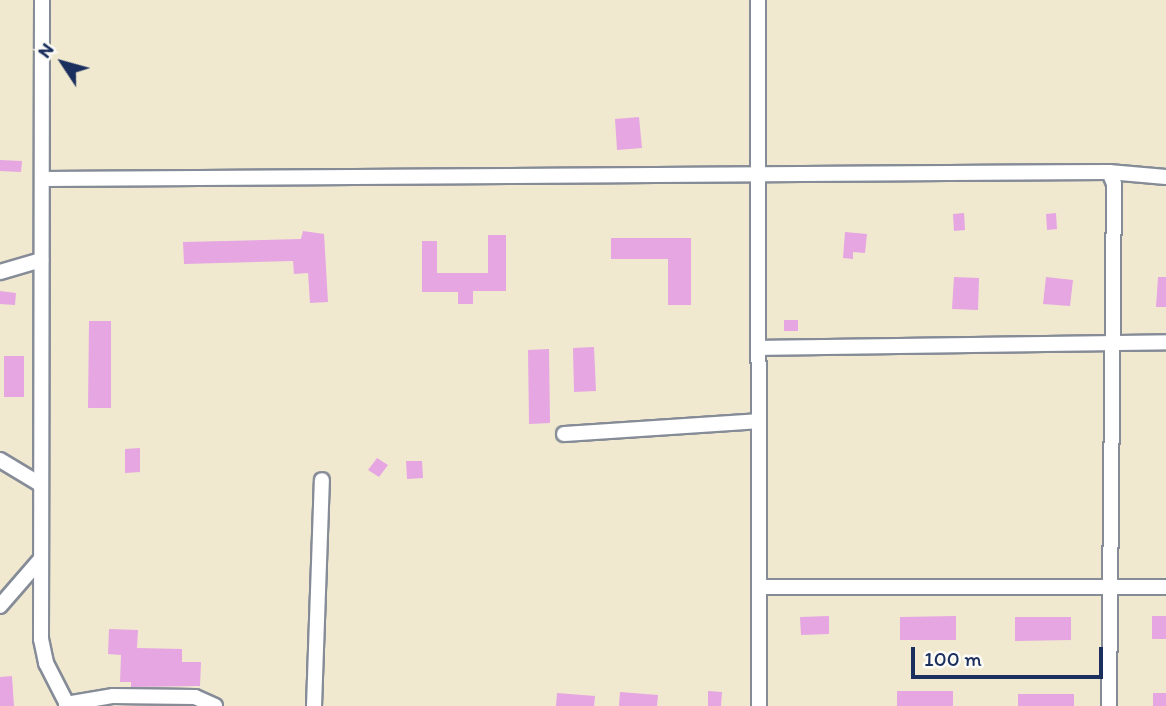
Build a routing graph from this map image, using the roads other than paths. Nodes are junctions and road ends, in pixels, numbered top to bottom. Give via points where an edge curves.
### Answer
1 (42, 0) edge
2 (758, 0) edge
3 (1110, 172) junction
4 (756, 174) junction
5 (1166, 177) edge
6 (44, 179) junction
7 (41, 260) junction
8 (0, 272) edge
9 (1166, 342) edge
10 (1111, 343) junction
11 (760, 348) junction
12 (758, 421) junction
13 (564, 434) dead end
14 (0, 460) edge
15 (322, 480) dead end
16 (40, 484) junction
17 (40, 560) junction
18 (759, 587) junction
19 (1112, 587) junction
20 (1166, 587) edge
21 (0, 606) edge
22 (67, 705) edge
23 (215, 706) edge
24 (314, 706) edge
25 (759, 706) edge
26 (1109, 706) edge

1 - 6 street
2 - 4 street
3 - 4 street
3 - 5 street
3 - 10 street via 1114,184
4 - 6 street via 461,174 312,181
4 - 11 street
6 - 7 street
7 - 8 street
7 - 16 street
9 - 10 street
10 - 11 street
10 - 19 street
11 - 12 street
12 - 13 street
12 - 18 street
14 - 16 street
15 - 24 street
16 - 17 street
17 - 21 street
17 - 22 street via 41,639 46,663
18 - 19 street
18 - 25 street
19 - 20 street
19 - 26 street
22 - 23 street via 122,696 195,697

